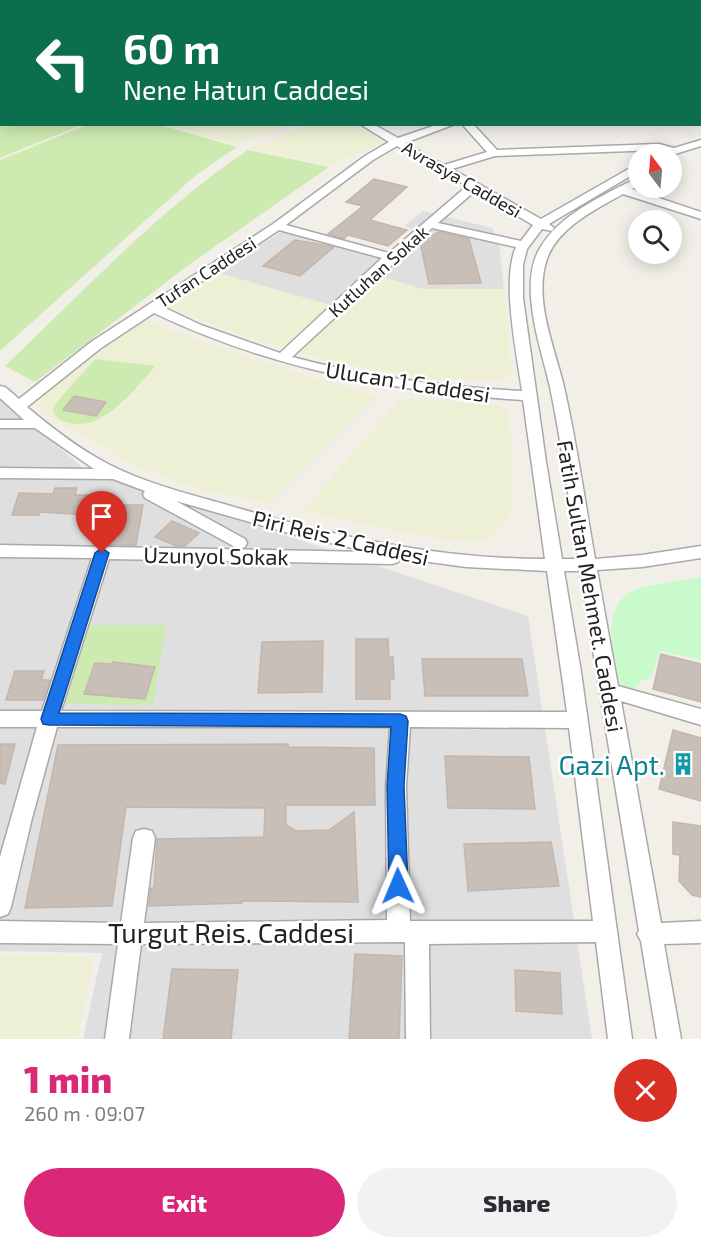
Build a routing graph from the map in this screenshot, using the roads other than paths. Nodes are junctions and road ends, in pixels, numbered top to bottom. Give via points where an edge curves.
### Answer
1 (368, 126) edge
2 (444, 126) edge
3 (469, 126) edge
4 (398, 142) junction
5 (701, 143) edge
6 (628, 148) edge
7 (682, 149) edge
8 (494, 153) junction
9 (701, 153) edge
10 (682, 160) edge
11 (444, 168) junction
12 (628, 172) edge
13 (474, 186) junction
14 (628, 187) edge
15 (623, 190) junction
16 (701, 216) edge
17 (429, 224) junction
18 (539, 225) junction
19 (277, 226) junction
20 (560, 233) junction
21 (524, 245) junction
22 (391, 257) junction
23 (153, 307) junction
24 (284, 357) junction
25 (0, 390) edge
26 (530, 396) junction
27 (18, 407) junction
28 (0, 424) edge
29 (40, 424) junction
30 (0, 473) edge
31 (117, 474) junction
32 (239, 543) dead end
33 (0, 551) edge
34 (701, 552) edge
35 (102, 553) junction
36 (432, 559) junction
37 (571, 566) junction
38 (610, 691) junction
39 (701, 717) edge
40 (0, 719) edge
41 (49, 719) junction
42 (578, 720) junction
43 (400, 721) junction
44 (144, 838) dead end
45 (0, 907) edge
46 (408, 931) junction
47 (605, 931) junction
48 (0, 932) edge
49 (701, 932) edge
50 (132, 933) junction
51 (649, 934) junction
52 (117, 1039) edge
53 (418, 1039) edge
54 (620, 1039) edge
55 (669, 1039) edge

1 - 4 street, Avrasya Caddesi
2 - 4 street, Tufan Caddesi
3 - 8 street
4 - 11 street, Avrasya Caddesi
4 - 19 street, Tufan Caddesi via 369,158
5 - 7 street
6 - 8 street
8 - 11 street
9 - 10 street
11 - 13 street, Avrasya Caddesi
12 - 18 street, Fatih Sultan Mehmet. Caddesi
13 - 17 street, Kutluhan Sokak
13 - 18 street, Avrasya Caddesi
14 - 15 street, Fatih Sultan Mehmet. Caddesi
15 - 16 street
15 - 20 street, Fatih Sultan Mehmet. Caddesi
17 - 21 street
17 - 22 street, Kutluhan Sokak
18 - 20 street, Avrasya Caddesi
18 - 21 street, Fatih Sultan Mehmet. Caddesi
19 - 22 street
19 - 23 street, Tufan Caddesi
20 - 37 street, Fatih Sultan Mehmet. Caddesi via 545,248 537,289 556,387
21 - 26 street, Fatih Sultan Mehmet. Caddesi via 517,265 517,298
22 - 24 street, Kutluhan Sokak
23 - 24 street, Ulucan 1 Caddesi via 190,327
23 - 27 street, Tufan Caddesi via 96,345
24 - 26 street, Ulucan 1 Caddesi via 326,370 405,385
25 - 27 street, Piri Reis 2 Caddesi
26 - 37 street, Fatih Sultan Mehmet. Caddesi
27 - 29 street, Piri Reis 2 Caddesi
28 - 29 street
29 - 31 street, Piri Reis 2 Caddesi via 69,447
30 - 31 street
31 - 32 street, Piri Reis 2 Caddesi
31 - 36 street, Piri Reis 2 Caddesi via 274,525
33 - 35 street, Uzunyol Sokak
34 - 37 street, Piri Reis 2 Caddesi via 647,561
35 - 36 street, Uzunyol Sokak
35 - 41 street
36 - 37 street, Piri Reis 2 Caddesi via 522,567
37 - 38 street, Fatih Sultan Mehmet. Caddesi
37 - 42 street, Fatih Sultan Mehmet. Caddesi
38 - 39 street
38 - 51 street, Fatih Sultan Mehmet. Caddesi
40 - 41 street
41 - 43 street
41 - 45 street via 11,850
42 - 43 street
42 - 47 street, Fatih Sultan Mehmet. Caddesi
43 - 46 street via 396,786
44 - 50 street
46 - 47 street, Turgut Reis. Caddesi
46 - 50 street, Turgut Reis. Caddesi
46 - 53 street
47 - 54 street, Fatih Sultan Mehmet. Caddesi
48 - 50 street, Turgut Reis. Caddesi
49 - 51 street
50 - 52 street
51 - 55 street, Fatih Sultan Mehmet. Caddesi

